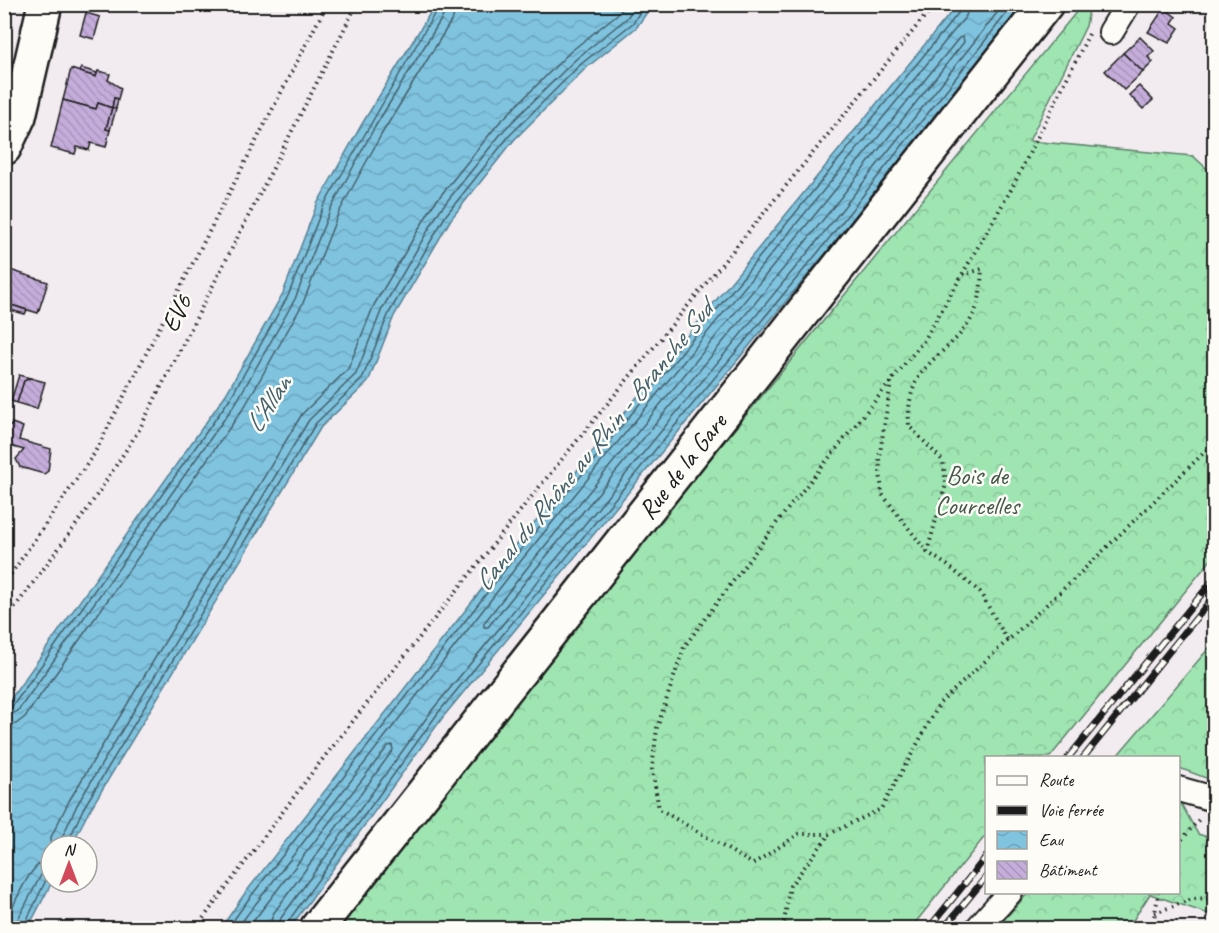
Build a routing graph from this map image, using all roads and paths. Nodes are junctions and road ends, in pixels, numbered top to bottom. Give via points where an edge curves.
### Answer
1 (45, 4) edge
2 (327, 4) edge
3 (357, 4) edge
4 (934, 4) edge
5 (1046, 4) edge
6 (1128, 4) edge
7 (1102, 29) joint
8 (4, 148) edge
9 (962, 275) junction
10 (891, 381) junction
11 (1215, 443) edge
12 (927, 552) junction
13 (4, 584) edge
14 (4, 622) edge
15 (1008, 641) junction
16 (1180, 789) edge
17 (1211, 804) edge
18 (829, 834) junction
19 (1180, 843) edge
20 (1008, 894) edge
21 (1159, 894) edge
22 (1215, 898) edge
23 (1155, 913) junction
24 (196, 928) edge
25 (317, 928) edge
26 (783, 928) edge
27 (978, 928) edge
28 (1152, 928) edge

1 - 8 main road via 19,116
2 - 13 path via 94,454
3 - 14 path, EV6 via 139,430 87,510
4 - 24 path via 526,504 314,770
5 - 25 main road, Rue de la Gare
6 - 7 street
7 - 9 path
9 - 10 path via 925,339
9 - 12 path via 982,269 978,306 962,331 920,374 909,394 909,426 943,461 946,484
10 - 12 path via 879,459 882,494
10 - 18 path via 778,521 684,647 657,728 652,769 658,809 753,864 799,834
11 - 15 path
12 - 15 path via 980,592
15 - 18 path via 940,703 881,809
16 - 17 street
17 - 19 path
18 - 26 path via 790,886
20 - 27 street
21 - 23 path
22 - 23 path via 1192,899
23 - 28 path

